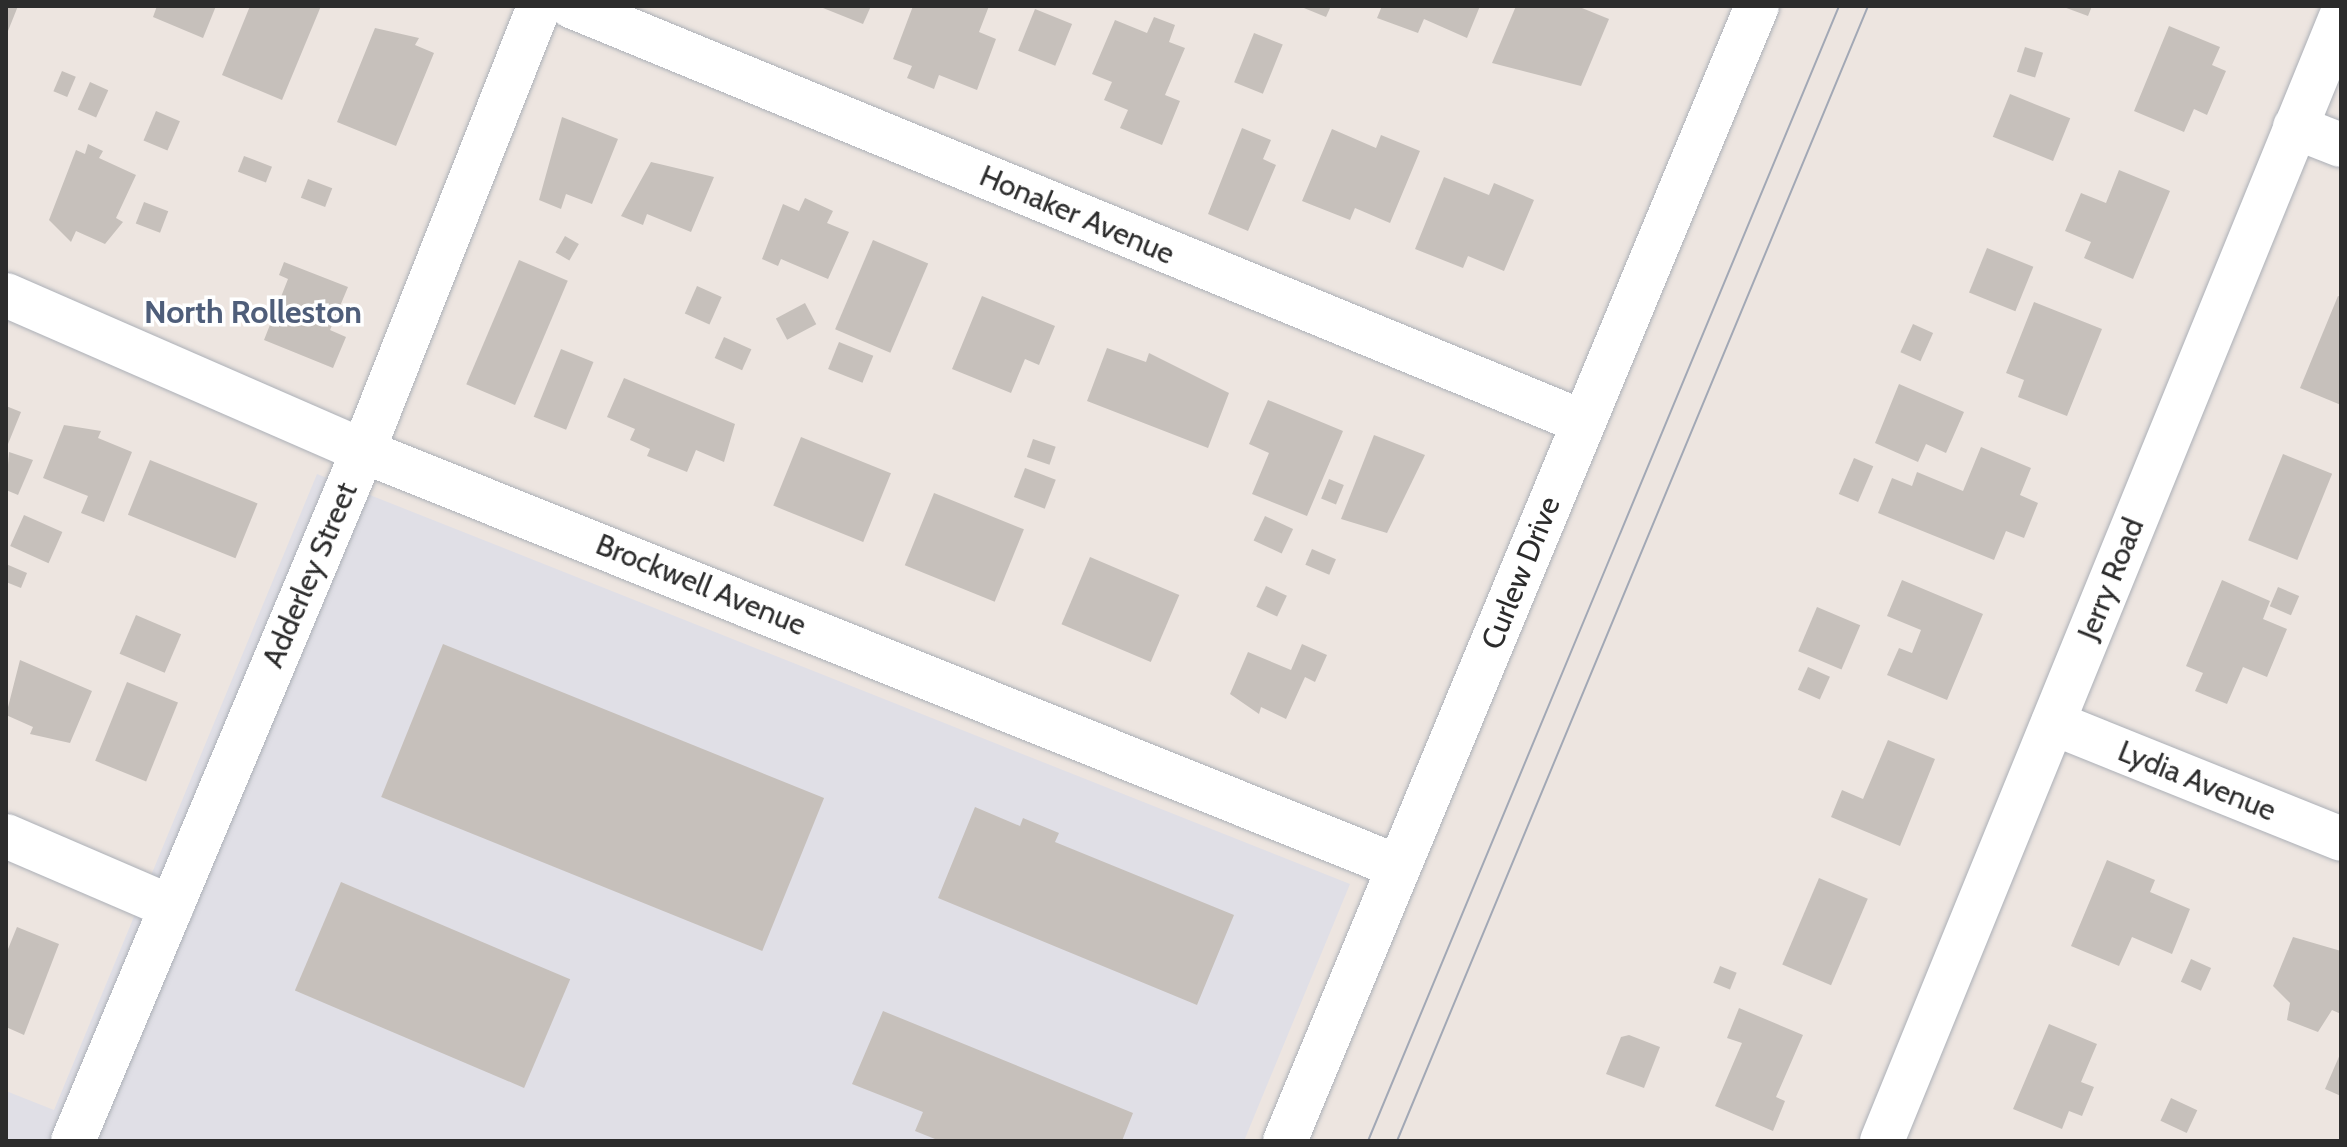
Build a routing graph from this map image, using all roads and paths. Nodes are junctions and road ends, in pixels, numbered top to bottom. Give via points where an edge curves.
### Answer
1 (539, 6) edge
2 (571, 6) edge
3 (1757, 6) edge
4 (2341, 17) edge
5 (2295, 127) junction
6 (2341, 145) edge
7 (6, 295) edge
8 (1583, 422) junction
9 (363, 451) junction
10 (2053, 723) junction
11 (6, 836) edge
12 (2341, 839) edge
13 (1399, 867) junction
14 (171, 907) junction
15 (73, 1141) edge
16 (1285, 1141) edge
17 (1882, 1141) edge

1 - 9 street, Adderley Street
2 - 8 street, Honaker Avenue
3 - 8 street, Curlew Drive
4 - 5 street, Jerry Road
5 - 6 street
5 - 10 street, Jerry Road
7 - 9 street, Brockwell Avenue
8 - 13 street, Curlew Drive
9 - 13 street, Brockwell Avenue
9 - 14 street, Adderley Street
10 - 12 street, Lydia Avenue
10 - 17 street, Jerry Road
11 - 14 street
13 - 16 street, Curlew Drive
14 - 15 street, Adderley Street

